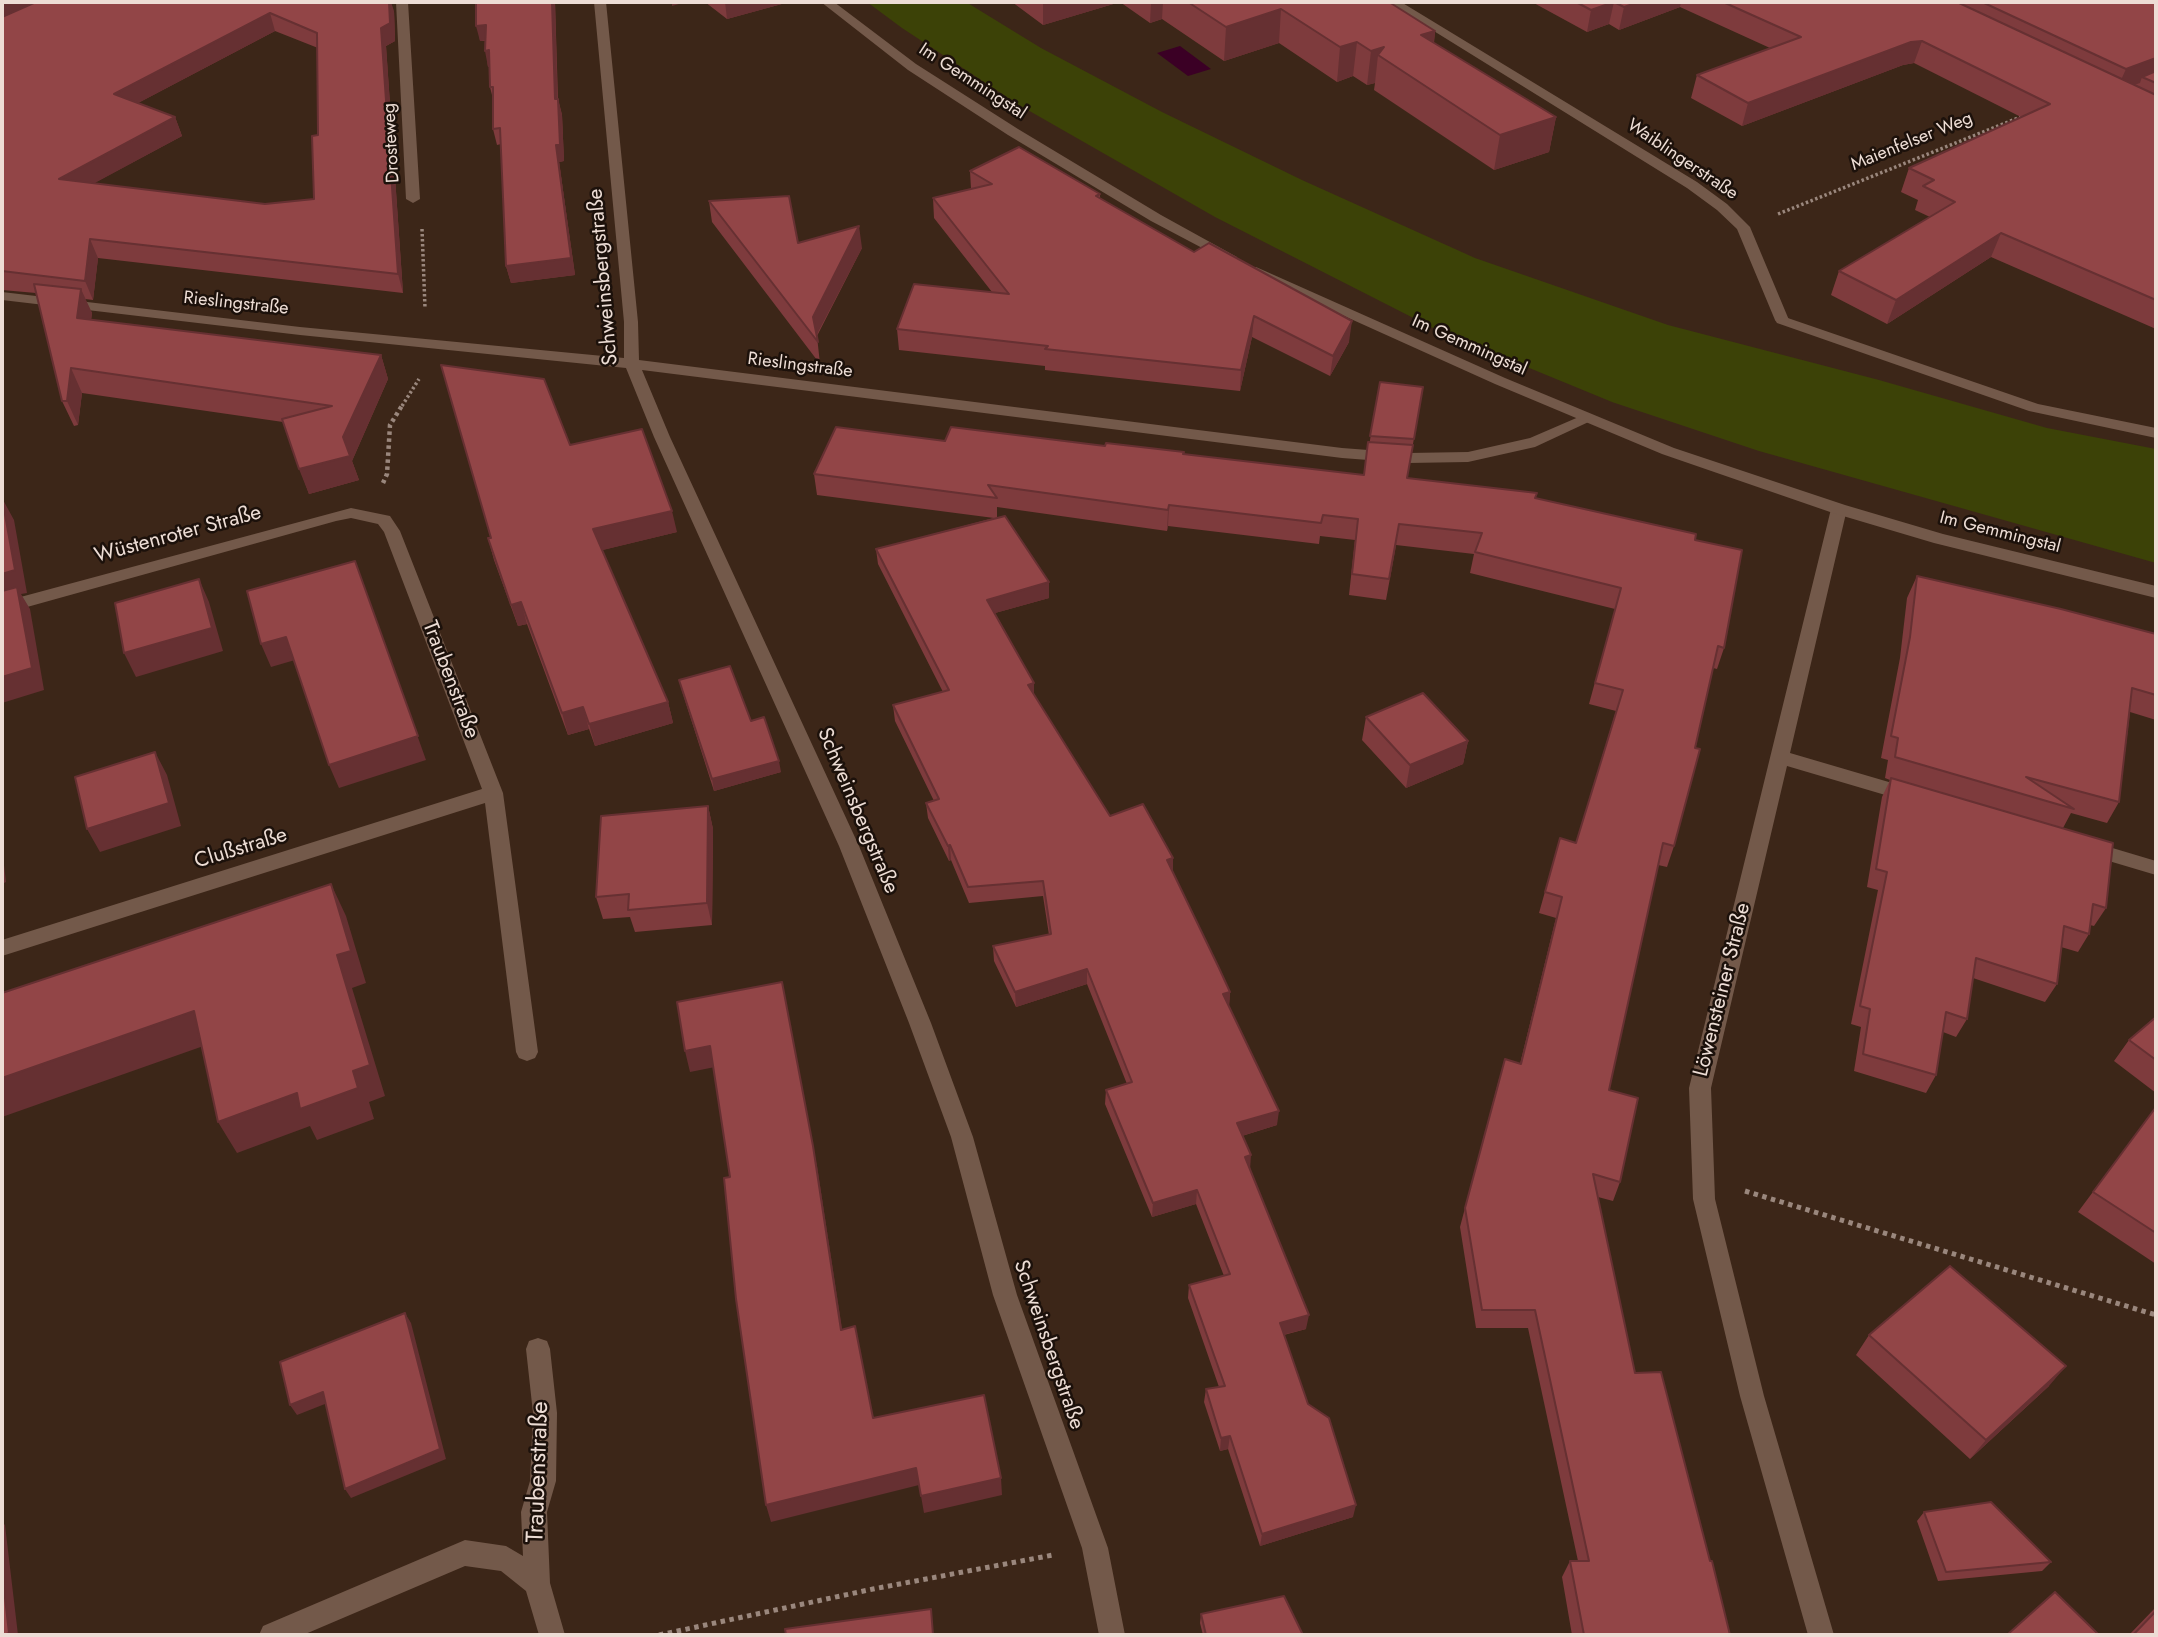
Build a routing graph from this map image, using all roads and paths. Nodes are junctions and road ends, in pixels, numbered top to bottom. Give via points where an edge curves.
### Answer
1 (402, 2) edge
2 (600, 2) edge
3 (827, 2) edge
4 (1393, 2) edge
5 (2029, 114) edge
6 (413, 199) joint
7 (1743, 227) junction
8 (2, 296) edge
9 (426, 320) dead end
10 (441, 344) junction
11 (632, 365) junction
12 (1587, 419) junction
13 (2156, 433) edge
14 (1839, 509) junction
15 (367, 515) junction
16 (2156, 592) edge
17 (2, 608) edge
18 (1779, 757) junction
19 (493, 793) junction
20 (1923, 800) edge
21 (2067, 842) edge
22 (2156, 868) edge
23 (2, 948) edge
24 (527, 1052) dead end
25 (1703, 1178) junction
26 (2156, 1315) edge
27 (538, 1349) dead end
28 (1095, 1548) junction
29 (537, 1583) junction
30 (272, 1635) edge
31 (552, 1635) edge
32 (659, 1635) edge
33 (1112, 1635) edge
34 (1821, 1635) edge

1 - 6 street, Drosteweg
2 - 11 street, Schweinsbergstraße
3 - 12 street, Im Gemmingstal via 912,67 1156,218 1338,309
4 - 7 street, Waiblingerstraße via 1692,185
5 - 7 path, Maienfelser Weg
6 - 9 path, Drosteweg via 421,203
7 - 13 street, Waiblingerstraße via 1782,320 2034,408
8 - 10 street, Rieslingstraße
10 - 11 street, Rieslingstraße
10 - 15 path via 390,425 387,474
11 - 12 street, Rieslingstraße via 1328,452 1408,458 1468,457 1507,450
11 - 28 street, Schweinsbergstraße via 849,846 920,1023 962,1137 1004,1295
12 - 14 street, Im Gemmingstal
14 - 16 street, Im Gemmingstal
14 - 18 street, Löwensteiner Straße
15 - 17 street, Wüstenroter Straße via 335,516
15 - 19 street, Traubenstraße via 384,520 392,531
18 - 20 street
18 - 25 street, Löwensteiner Straße via 1700,1088
19 - 23 street, Clußstraße
19 - 24 street, Traubenstraße
21 - 22 street
25 - 26 path
25 - 34 street, Löwensteiner Straße via 1704,1199 1752,1396
27 - 29 street, Traubenstraße via 545,1413 543,1481 534,1512
28 - 32 path
28 - 33 street, Schweinsbergstraße
29 - 30 street via 506,1559 465,1553
29 - 31 street, Traubenstraße

